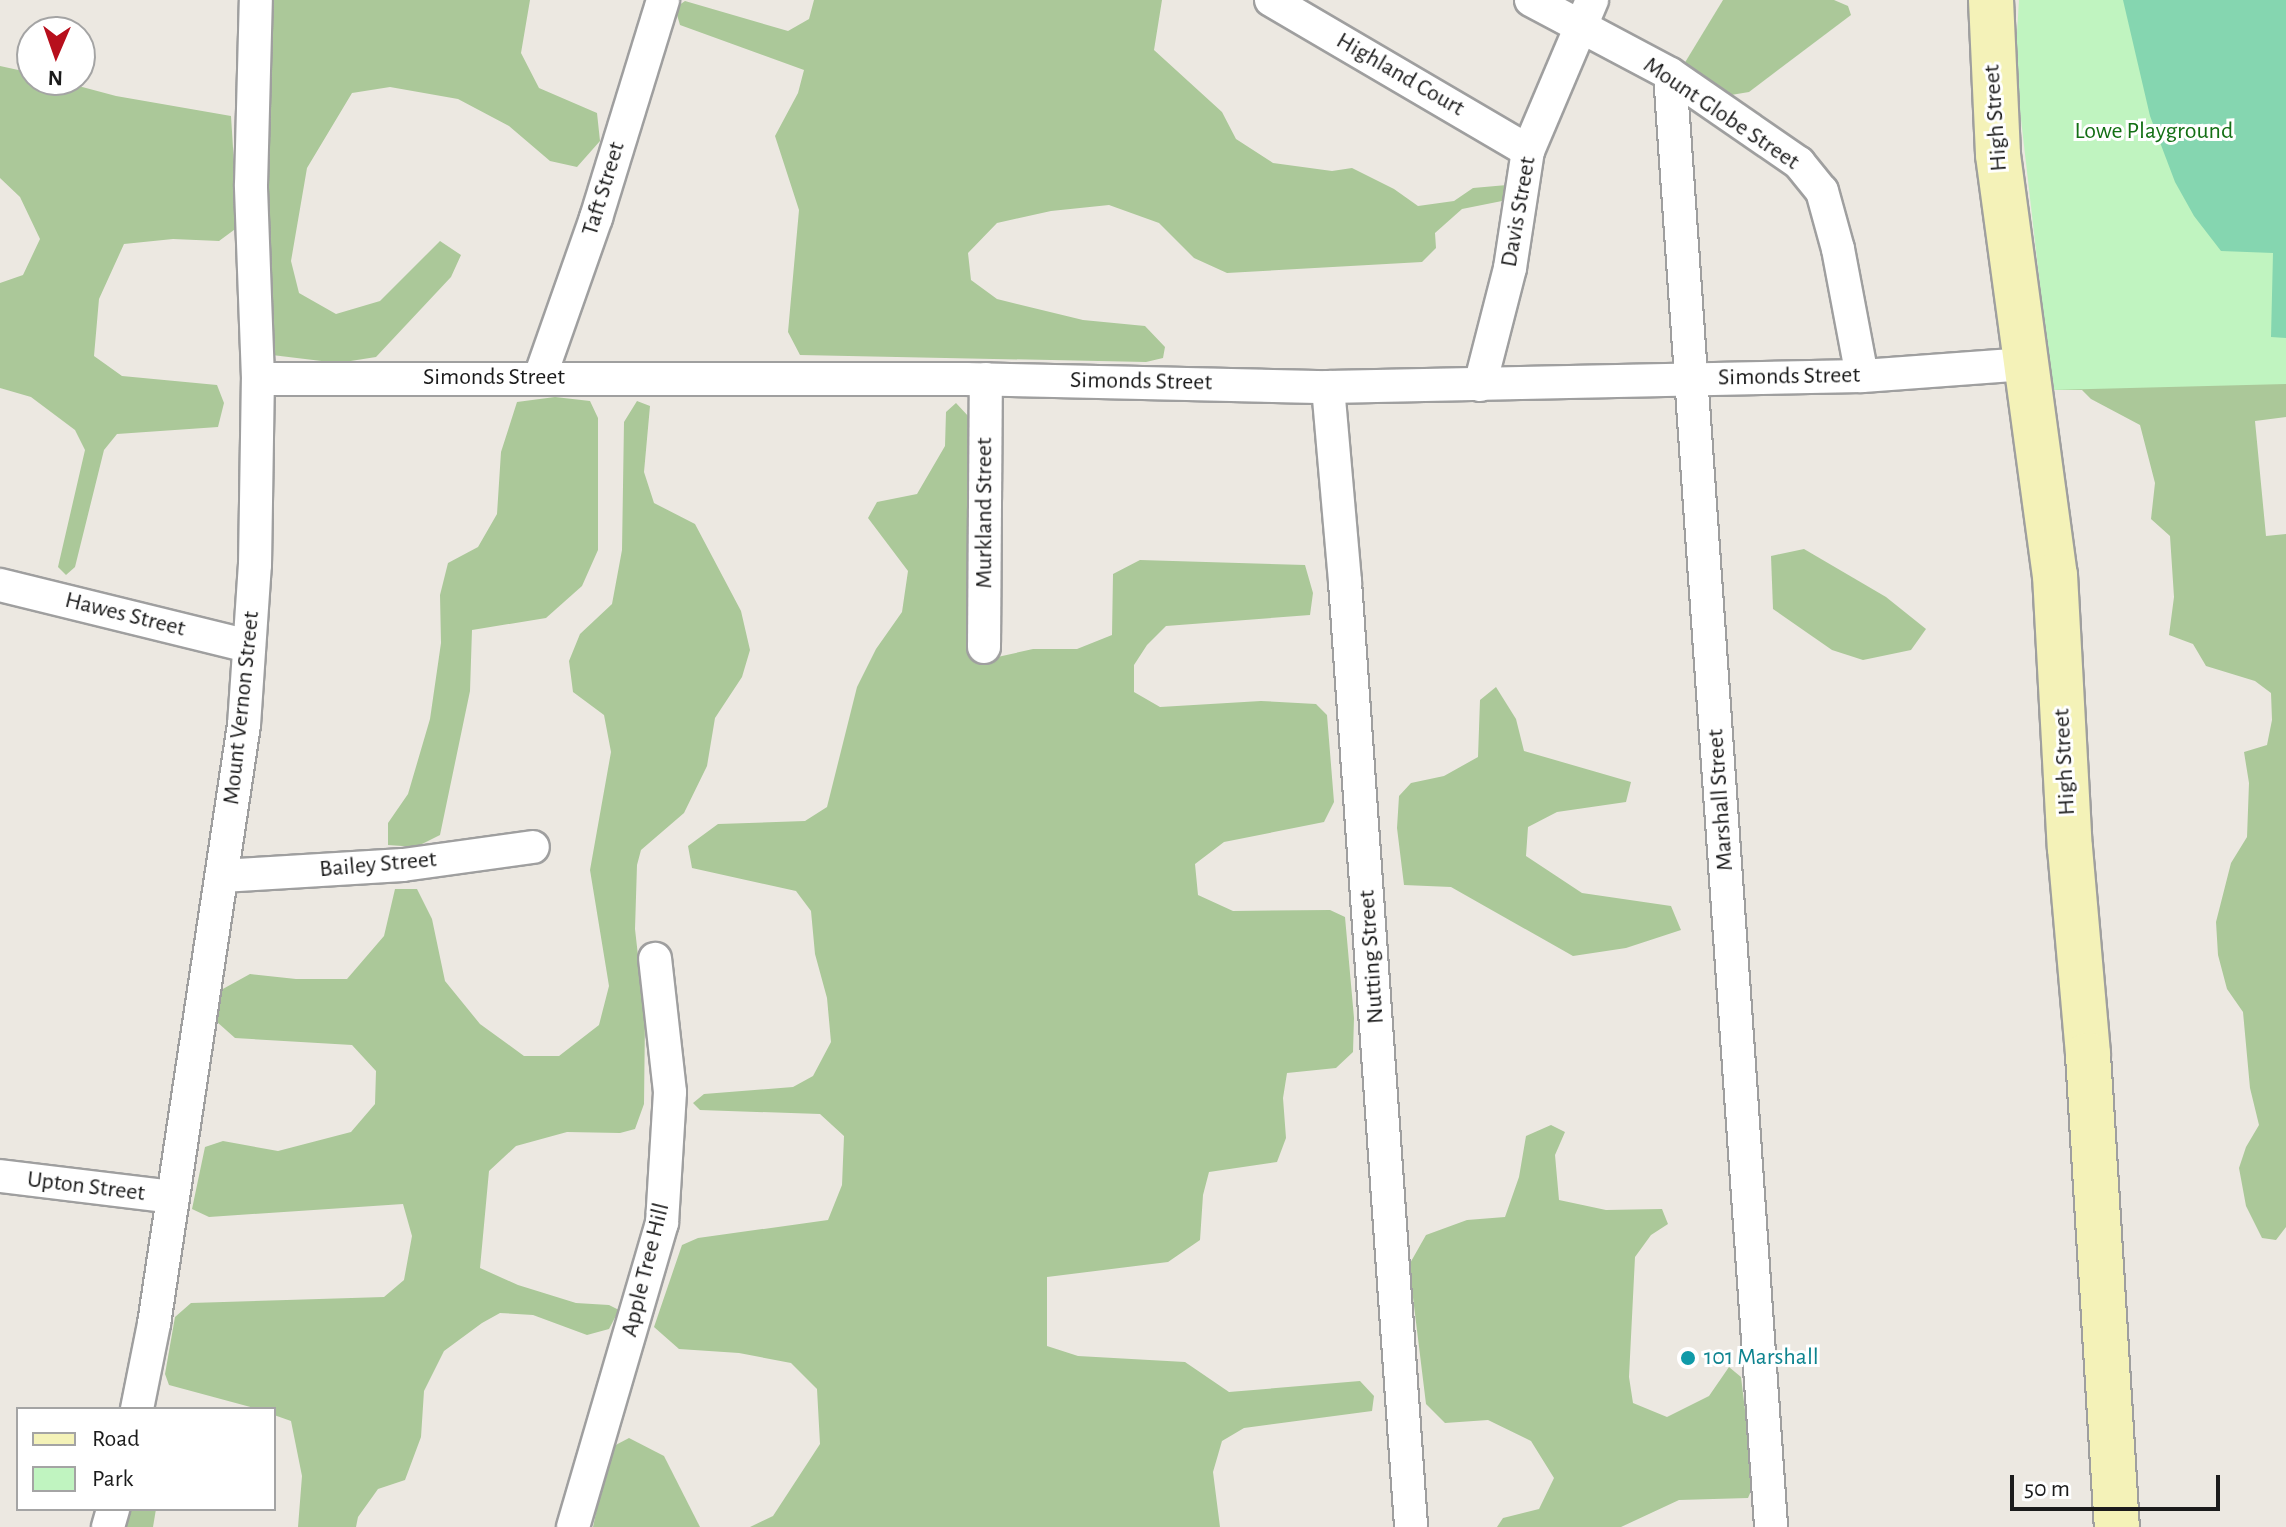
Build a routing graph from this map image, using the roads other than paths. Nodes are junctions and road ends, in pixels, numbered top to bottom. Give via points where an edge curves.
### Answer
1 (256, 0) edge
2 (663, 0) edge
3 (1271, 0) edge
4 (1531, 0) edge
5 (1991, 0) edge
6 (1586, 14) edge
7 (1670, 74) junction
8 (1528, 151) junction
9 (2024, 364) junction
10 (1862, 376) junction
11 (540, 377) junction
12 (1691, 378) junction
13 (258, 379) junction
14 (986, 379) junction
15 (1480, 385) junction
16 (1328, 387) junction
17 (0, 585) edge
18 (249, 646) junction
19 (984, 647) dead end
20 (533, 847) dead end
21 (222, 876) junction
22 (655, 959) dead end
23 (0, 1176) edge
24 (173, 1197) junction
25 (137, 1407) edge
26 (573, 1527) edge
27 (1411, 1527) edge
28 (1771, 1527) edge
29 (2117, 1527) edge

1 - 13 street, Mount Vernon Street via 251,185
2 - 11 street, Taft Street
3 - 8 street, Highland Court
4 - 6 street, Mount Globe Street
5 - 9 main road, High Street via 1998,155
6 - 7 street, Mount Globe Street
6 - 8 street, Davis Street
7 - 10 street, Mount Globe Street via 1799,163 1822,191
7 - 12 street, Marshall Street
8 - 15 street, Davis Street via 1510,268
9 - 10 street, Simonds Street
9 - 29 main road, High Street via 2055,575
10 - 12 street, Simonds Street
11 - 13 street, Simonds Street
11 - 14 street, Simonds Street
12 - 15 street, Simonds Street
12 - 28 street, Marshall Street
13 - 18 street, Mount Vernon Street
14 - 16 street, Simonds Street
14 - 19 street, Murkland Street
15 - 16 street, Simonds Street
16 - 27 street, Nutting Street
17 - 18 street, Hawes Street
18 - 21 street, Mount Vernon Street via 244,725
20 - 21 street, Bailey Street via 403,865
21 - 24 street, Mount Vernon Street
22 - 26 street, Apple Tree Hill via 670,1092 662,1223
23 - 24 street, Upton Street
24 - 25 street, Mount Vernon Street

